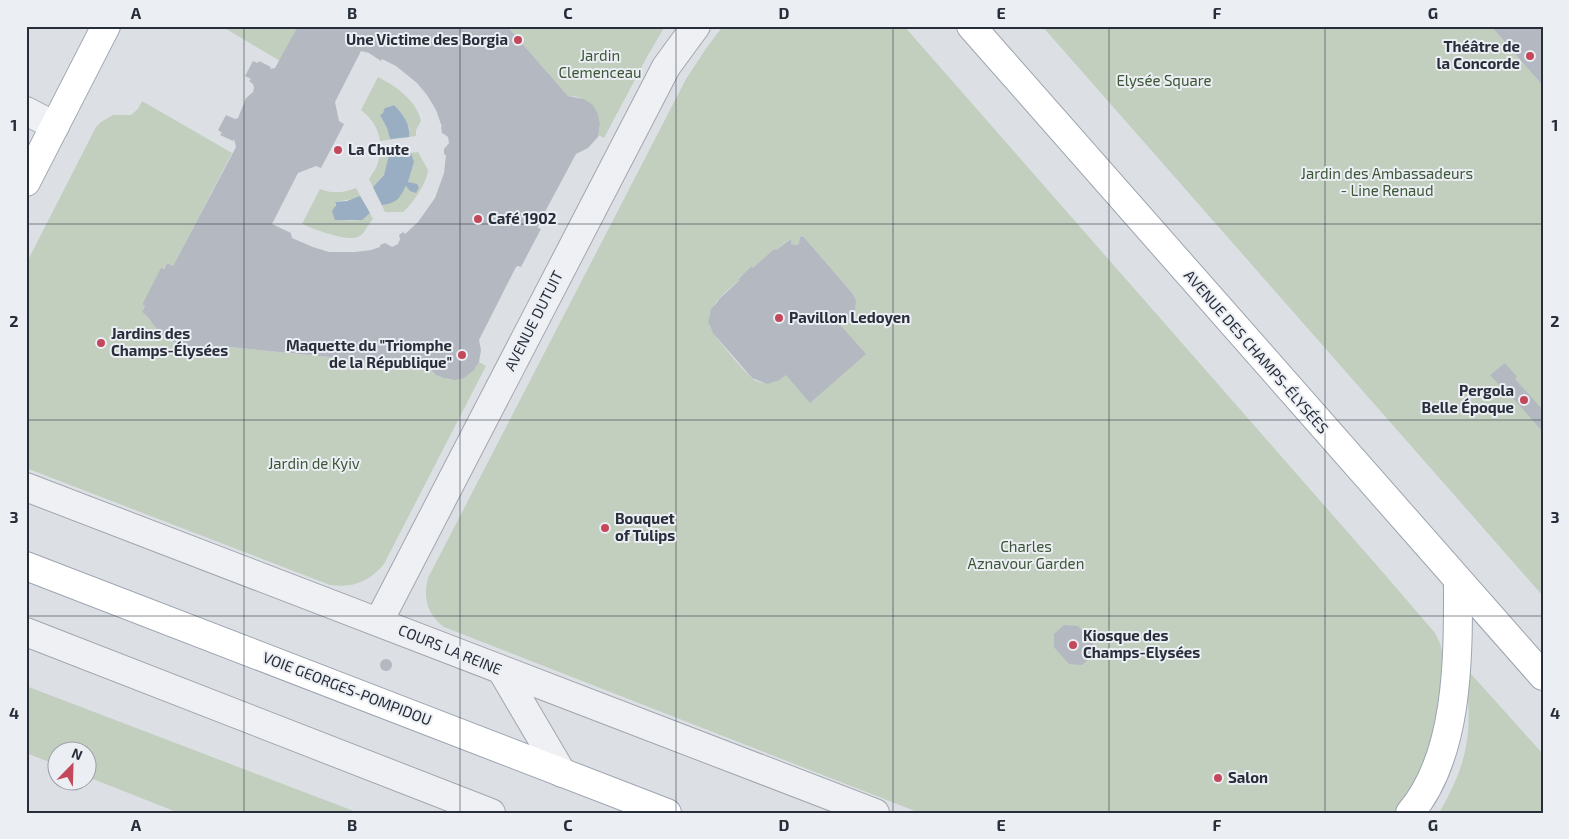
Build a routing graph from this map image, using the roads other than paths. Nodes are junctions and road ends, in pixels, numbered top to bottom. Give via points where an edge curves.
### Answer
1 (106, 26) edge
2 (696, 26) edge
3 (971, 26) edge
4 (26, 111) edge
5 (55, 126) junction
6 (26, 182) edge
7 (26, 487) edge
8 (26, 566) edge
9 (1458, 581) junction
10 (378, 621) junction
11 (26, 632) edge
12 (502, 671) junction
13 (1543, 676) edge
14 (562, 773) junction
15 (491, 813) edge
16 (667, 813) edge
17 (875, 813) edge
18 (1410, 813) edge

1 - 5 main road
2 - 10 street, AVENUE DUTUIT via 666,68
3 - 9 main road, AVENUE DES CHAMPS-ÉLYSÉES
4 - 5 street
5 - 6 main road
7 - 10 street, COURS LA REINE
8 - 14 main road, VOIE GEORGES-POMPIDOU
9 - 13 main road, AVENUE DES CHAMPS-ÉLYSÉES
9 - 18 main road via 1458,664 1452,707 1437,764
10 - 12 street, COURS LA REINE
11 - 15 street
12 - 14 street
12 - 17 street, COURS LA REINE
14 - 16 main road, VOIE GEORGES-POMPIDOU

